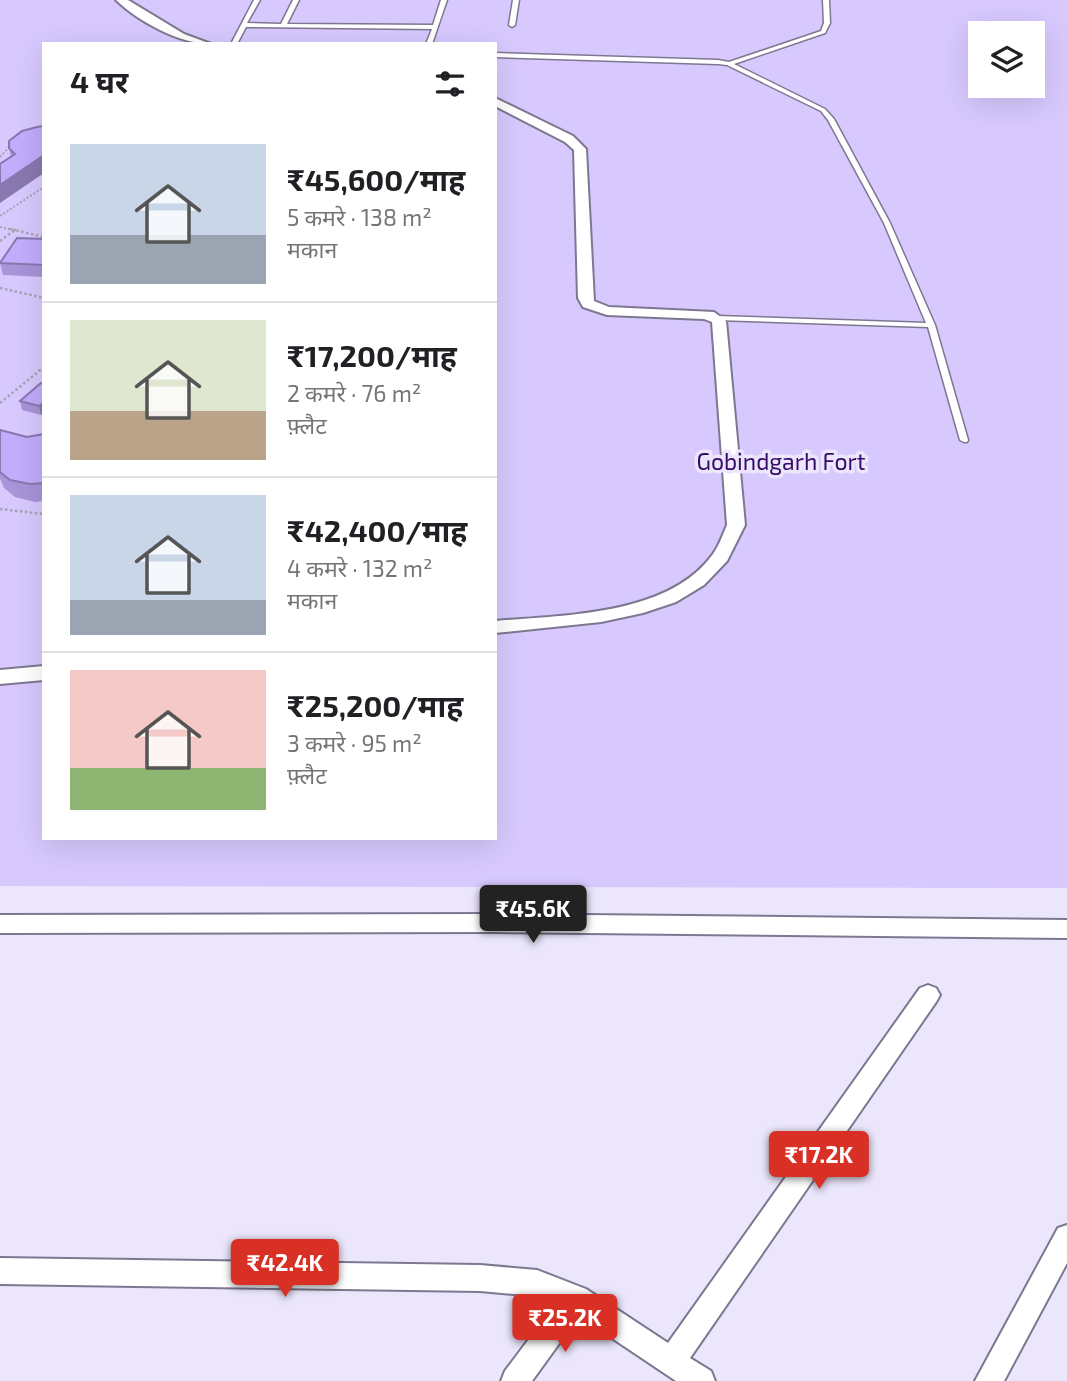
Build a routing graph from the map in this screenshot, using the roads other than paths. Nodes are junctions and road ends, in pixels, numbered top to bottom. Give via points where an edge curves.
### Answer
1 (121, 0) edge
2 (257, 0) edge
3 (296, 0) edge
4 (444, 0) edge
5 (516, 0) edge
6 (825, 0) edge
7 (243, 25) junction
8 (512, 25) dead end
9 (283, 26) junction
10 (435, 27) junction
11 (200, 42) edge
12 (235, 42) edge
13 (430, 42) edge
14 (497, 55) edge
15 (729, 64) junction
16 (497, 103) edge
17 (717, 317) junction
18 (931, 325) junction
19 (964, 440) dead end
20 (497, 627) edge
21 (42, 673) edge
22 (0, 677) edge
23 (0, 924) edge
24 (1067, 929) edge
25 (928, 995) dead end
26 (1067, 1237) edge
27 (1, 1272) edge
28 (576, 1298) junction
29 (672, 1360) junction
30 (515, 1381) edge
31 (701, 1381) edge
32 (989, 1381) edge

1 - 11 street via 172,32
2 - 7 lane
3 - 9 lane
4 - 10 lane
5 - 8 lane
6 - 15 lane via 828,23 823,32
7 - 9 lane
7 - 12 lane
9 - 10 lane
10 - 13 lane
14 - 15 lane
15 - 18 lane via 826,113 887,223
16 - 17 street via 580,149 587,304 607,311
17 - 18 lane
17 - 20 street via 736,525 720,561 689,589 647,606
18 - 19 lane
21 - 22 street
23 - 24 street
25 - 29 street
26 - 32 street
27 - 28 street via 480,1278 537,1283
28 - 29 street
28 - 30 street
29 - 31 street

